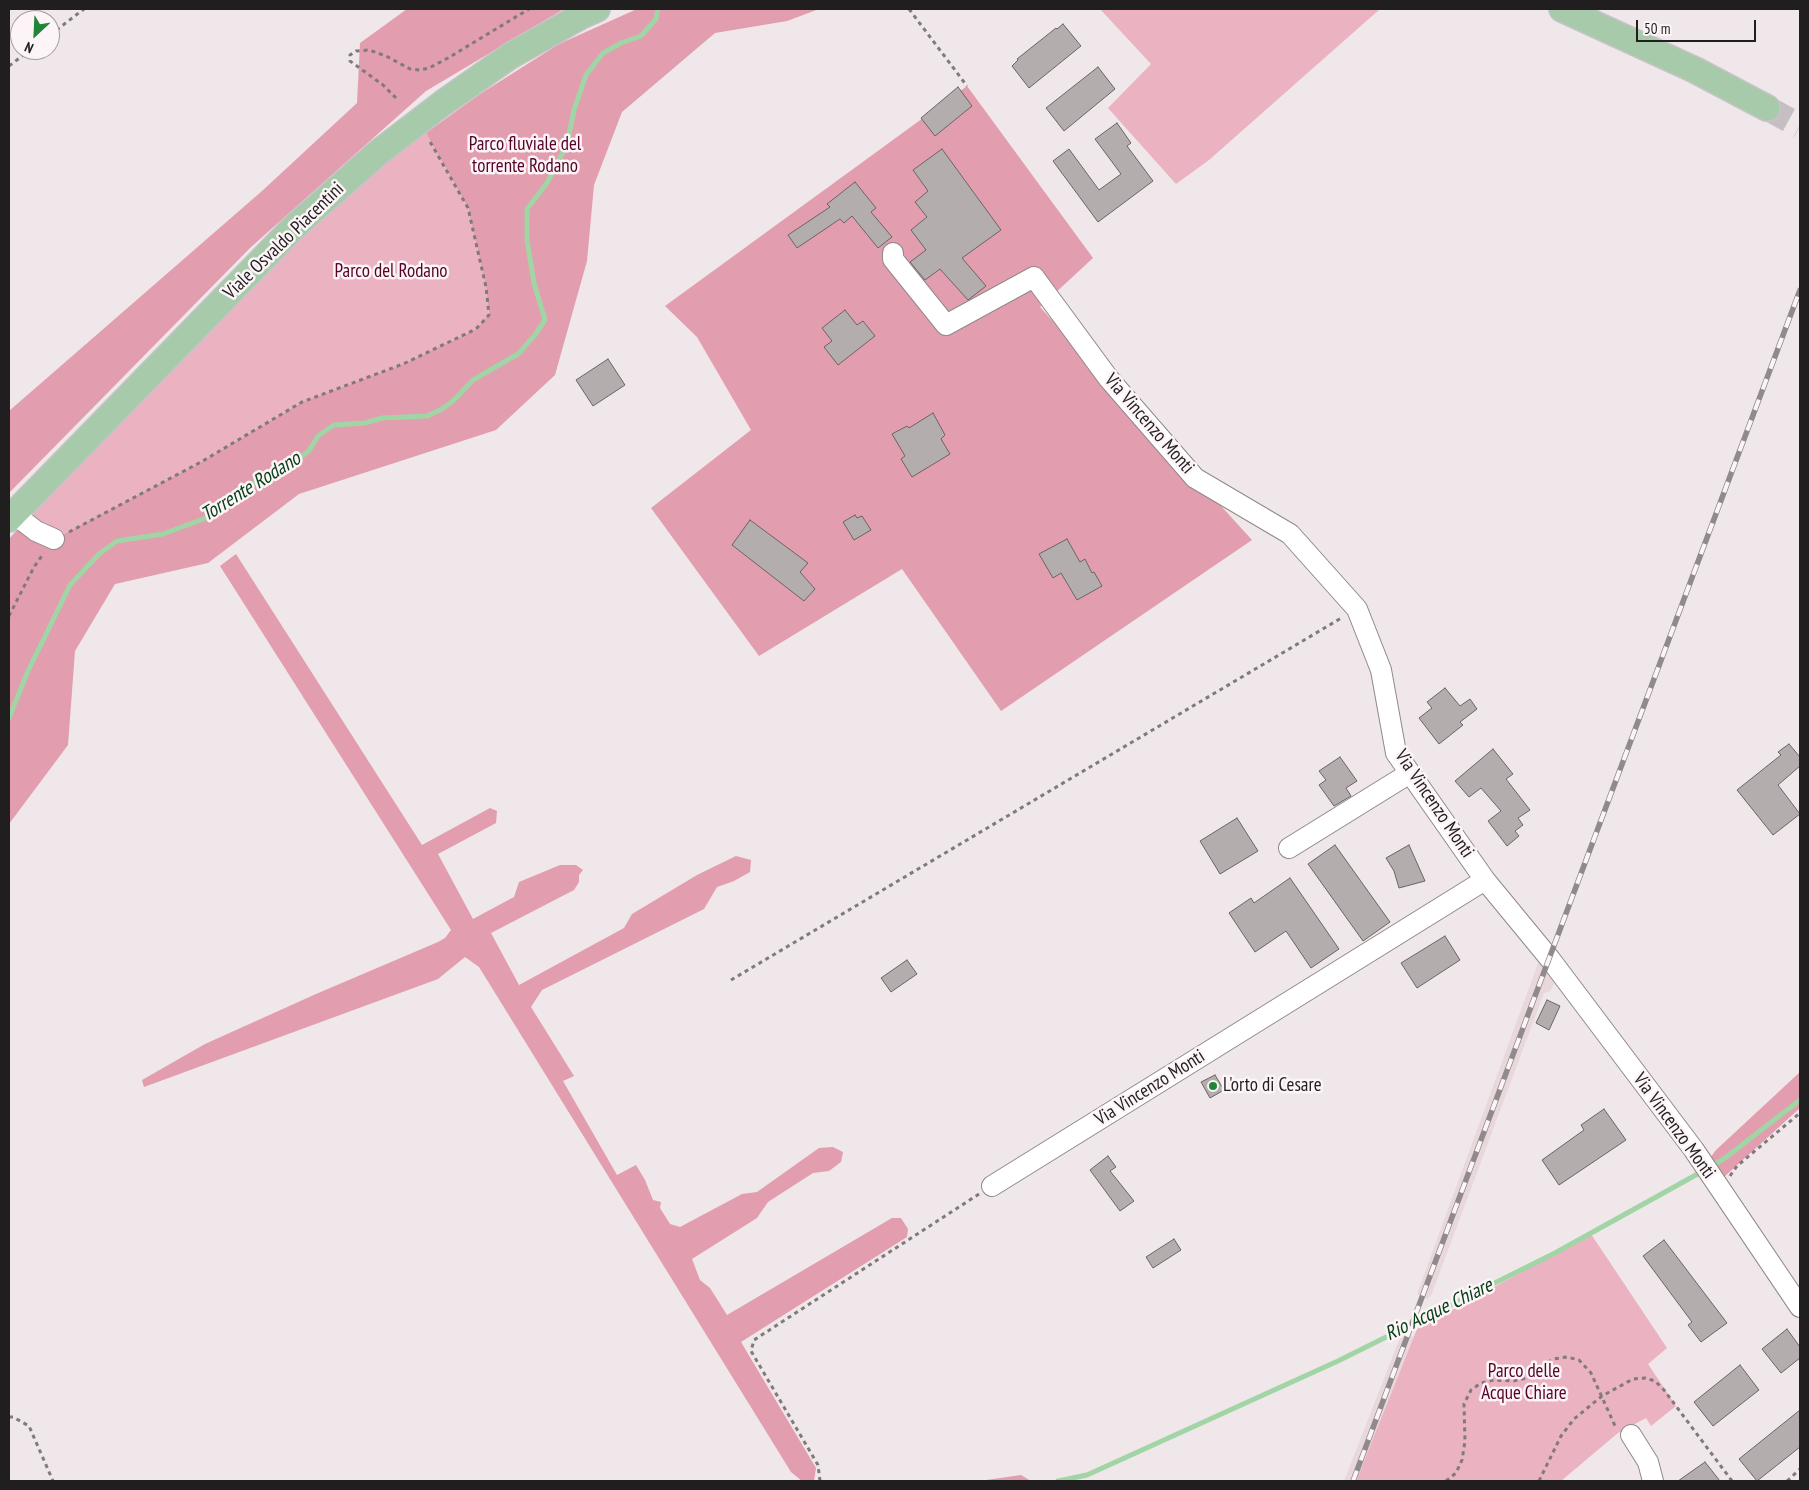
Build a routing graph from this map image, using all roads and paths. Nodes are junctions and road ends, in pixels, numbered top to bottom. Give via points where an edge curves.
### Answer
1 (84, 9) edge
2 (529, 9) edge
3 (597, 9) edge
4 (908, 9) edge
5 (1562, 9) edge
6 (60, 27) edge
7 (967, 86) dead end
8 (396, 98) dead end
9 (1767, 108) tunnel mouth
10 (429, 140) dead end
11 (893, 253) dead end
12 (11, 517) edge
13 (54, 539) junction
14 (1357, 609) junction
15 (9, 616) edge
16 (1410, 773) junction
17 (1289, 848) dead end
18 (1485, 880) junction
19 (731, 980) dead end
20 (1800, 1113) edge
21 (992, 1186) joint
22 (1718, 1188) junction
23 (1800, 1307) edge
24 (1602, 1396) junction
25 (9, 1417) edge
26 (1625, 1434) joint
27 (1800, 1469) edge
28 (53, 1481) edge
29 (820, 1481) edge
30 (1446, 1481) edge
31 (1539, 1481) edge
32 (1653, 1481) edge
33 (1732, 1481) edge
34 (1787, 1481) edge

1 - 6 path
2 - 8 path via 429,68 410,69 369,50 350,54 350,60
3 - 12 main road, Viale Osvaldo Piacentini via 510,56 379,152 292,229
4 - 7 path
5 - 9 main road via 1695,70
10 - 13 path via 468,208 486,287 488,315 476,329 403,364 302,402 201,462
11 - 14 street, Via Vincenzo Monti via 893,259 946,325 1034,277 1110,379 1195,478 1290,534
12 - 13 street
13 - 15 path via 34,567
14 - 16 street, Via Vincenzo Monti via 1380,670 1396,753
14 - 19 path
16 - 17 street
16 - 18 street, Via Vincenzo Monti
18 - 21 street, Via Vincenzo Monti
18 - 22 street, Via Vincenzo Monti via 1550,959 1694,1150
20 - 22 path via 1737,1166
21 - 29 path via 754,1340 751,1351 818,1465
22 - 23 street, Via Vincenzo Monti
24 - 26 path
24 - 30 path via 1591,1373 1579,1360 1568,1357 1552,1359 1527,1378 1481,1383 1471,1390 1464,1404 1462,1460 1456,1473
24 - 31 path via 1574,1418 1565,1430
24 - 33 path via 1633,1379 1655,1381
25 - 28 path via 29,1426
26 - 32 street via 1648,1462
27 - 34 path

